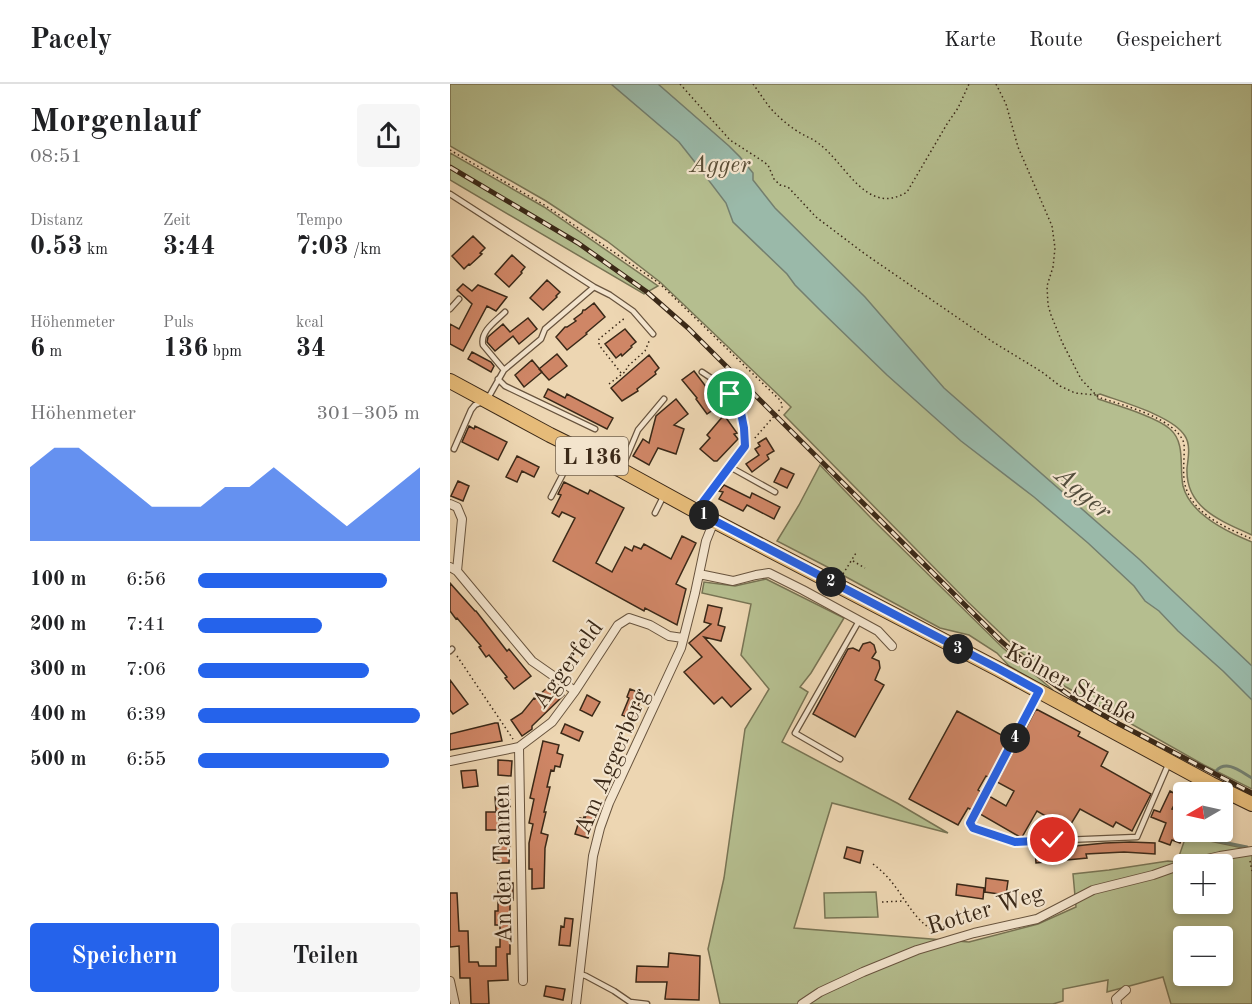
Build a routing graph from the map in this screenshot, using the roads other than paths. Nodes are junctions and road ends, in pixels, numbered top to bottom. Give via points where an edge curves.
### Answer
1 (450, 194) edge
2 (594, 287) junction
3 (459, 299) dead end
4 (450, 309) edge
5 (505, 312) dead end
6 (653, 334) road end
7 (504, 370) junction
8 (702, 372) dead end
9 (498, 380) junction
10 (450, 381) edge
11 (730, 394) joint
12 (664, 399) dead end
13 (487, 400) junction
14 (595, 429) dead end
15 (577, 448) junction
16 (454, 449) dead end
17 (729, 467) junction
18 (621, 470) junction
19 (775, 492) dead end
20 (664, 494) junction
21 (551, 497) dead end
22 (450, 504) edge
23 (698, 512) junction
24 (655, 513) dead end
25 (714, 521) junction
26 (453, 569) edge
27 (699, 574) junction
28 (859, 621) junction
29 (683, 638) junction
30 (892, 646) dead end
31 (575, 691) junction
32 (1039, 691) junction
33 (519, 747) junction
34 (840, 759) dead end
35 (450, 761) edge
36 (1169, 762) junction
37 (1252, 804) edge
38 (1252, 851) edge
39 (1233, 854) edge
40 (1173, 868) edge
41 (579, 974) junction
42 (450, 981) edge
43 (524, 981) dead end
44 (1126, 990) dead end
45 (455, 1004) edge
46 (576, 1004) edge
47 (647, 1004) edge
48 (802, 1004) edge
49 (1118, 1004) edge

1 - 2 lane
2 - 6 lane via 633,311
2 - 7 lane
3 - 4 lane
5 - 7 lane via 482,338 483,345
7 - 9 lane
8 - 11 lane
9 - 13 lane
9 - 14 lane
10 - 13 main road, Kölner Straße / L 136
11 - 17 street via 740,408 745,446
12 - 18 lane via 638,430
13 - 15 main road, Kölner Straße / L 136
13 - 16 lane via 471,410
15 - 18 main road, Kölner Straße / L 136
15 - 21 lane
17 - 19 lane
17 - 23 street
18 - 20 main road, Kölner Straße / L 136
20 - 23 main road, Kölner Straße / L 136
20 - 24 lane
22 - 26 street via 457,507 462,519
23 - 25 main road, Kölner Straße / L 136
25 - 27 street, Am Aggerberg
25 - 32 main road, Kölner Straße / L 136
26 - 31 street via 532,661
27 - 28 street via 733,581 769,573
27 - 29 street, Am Aggerberg
28 - 30 street
28 - 34 lane via 795,733
29 - 31 street, Aggerfeld via 629,618 618,625
29 - 41 street, Am Aggerberg via 600,828
31 - 33 street, Aggerfeld via 552,722
32 - 36 main road, Kölner Straße / L 136
32 - 36 lane via 970,823 973,828 1015,842 1137,837
33 - 35 street, Aggerfeld
33 - 43 street, An den Tannen
36 - 37 main road, Kölner Straße / L 136
38 - 39 street, Rotter Weg
40 - 48 street, Rotter Weg via 1093,890 1037,919 916,950 820,992
41 - 46 street, Am Aggerberg
41 - 47 lane via 630,1002
42 - 45 street
44 - 49 street via 1116,999

